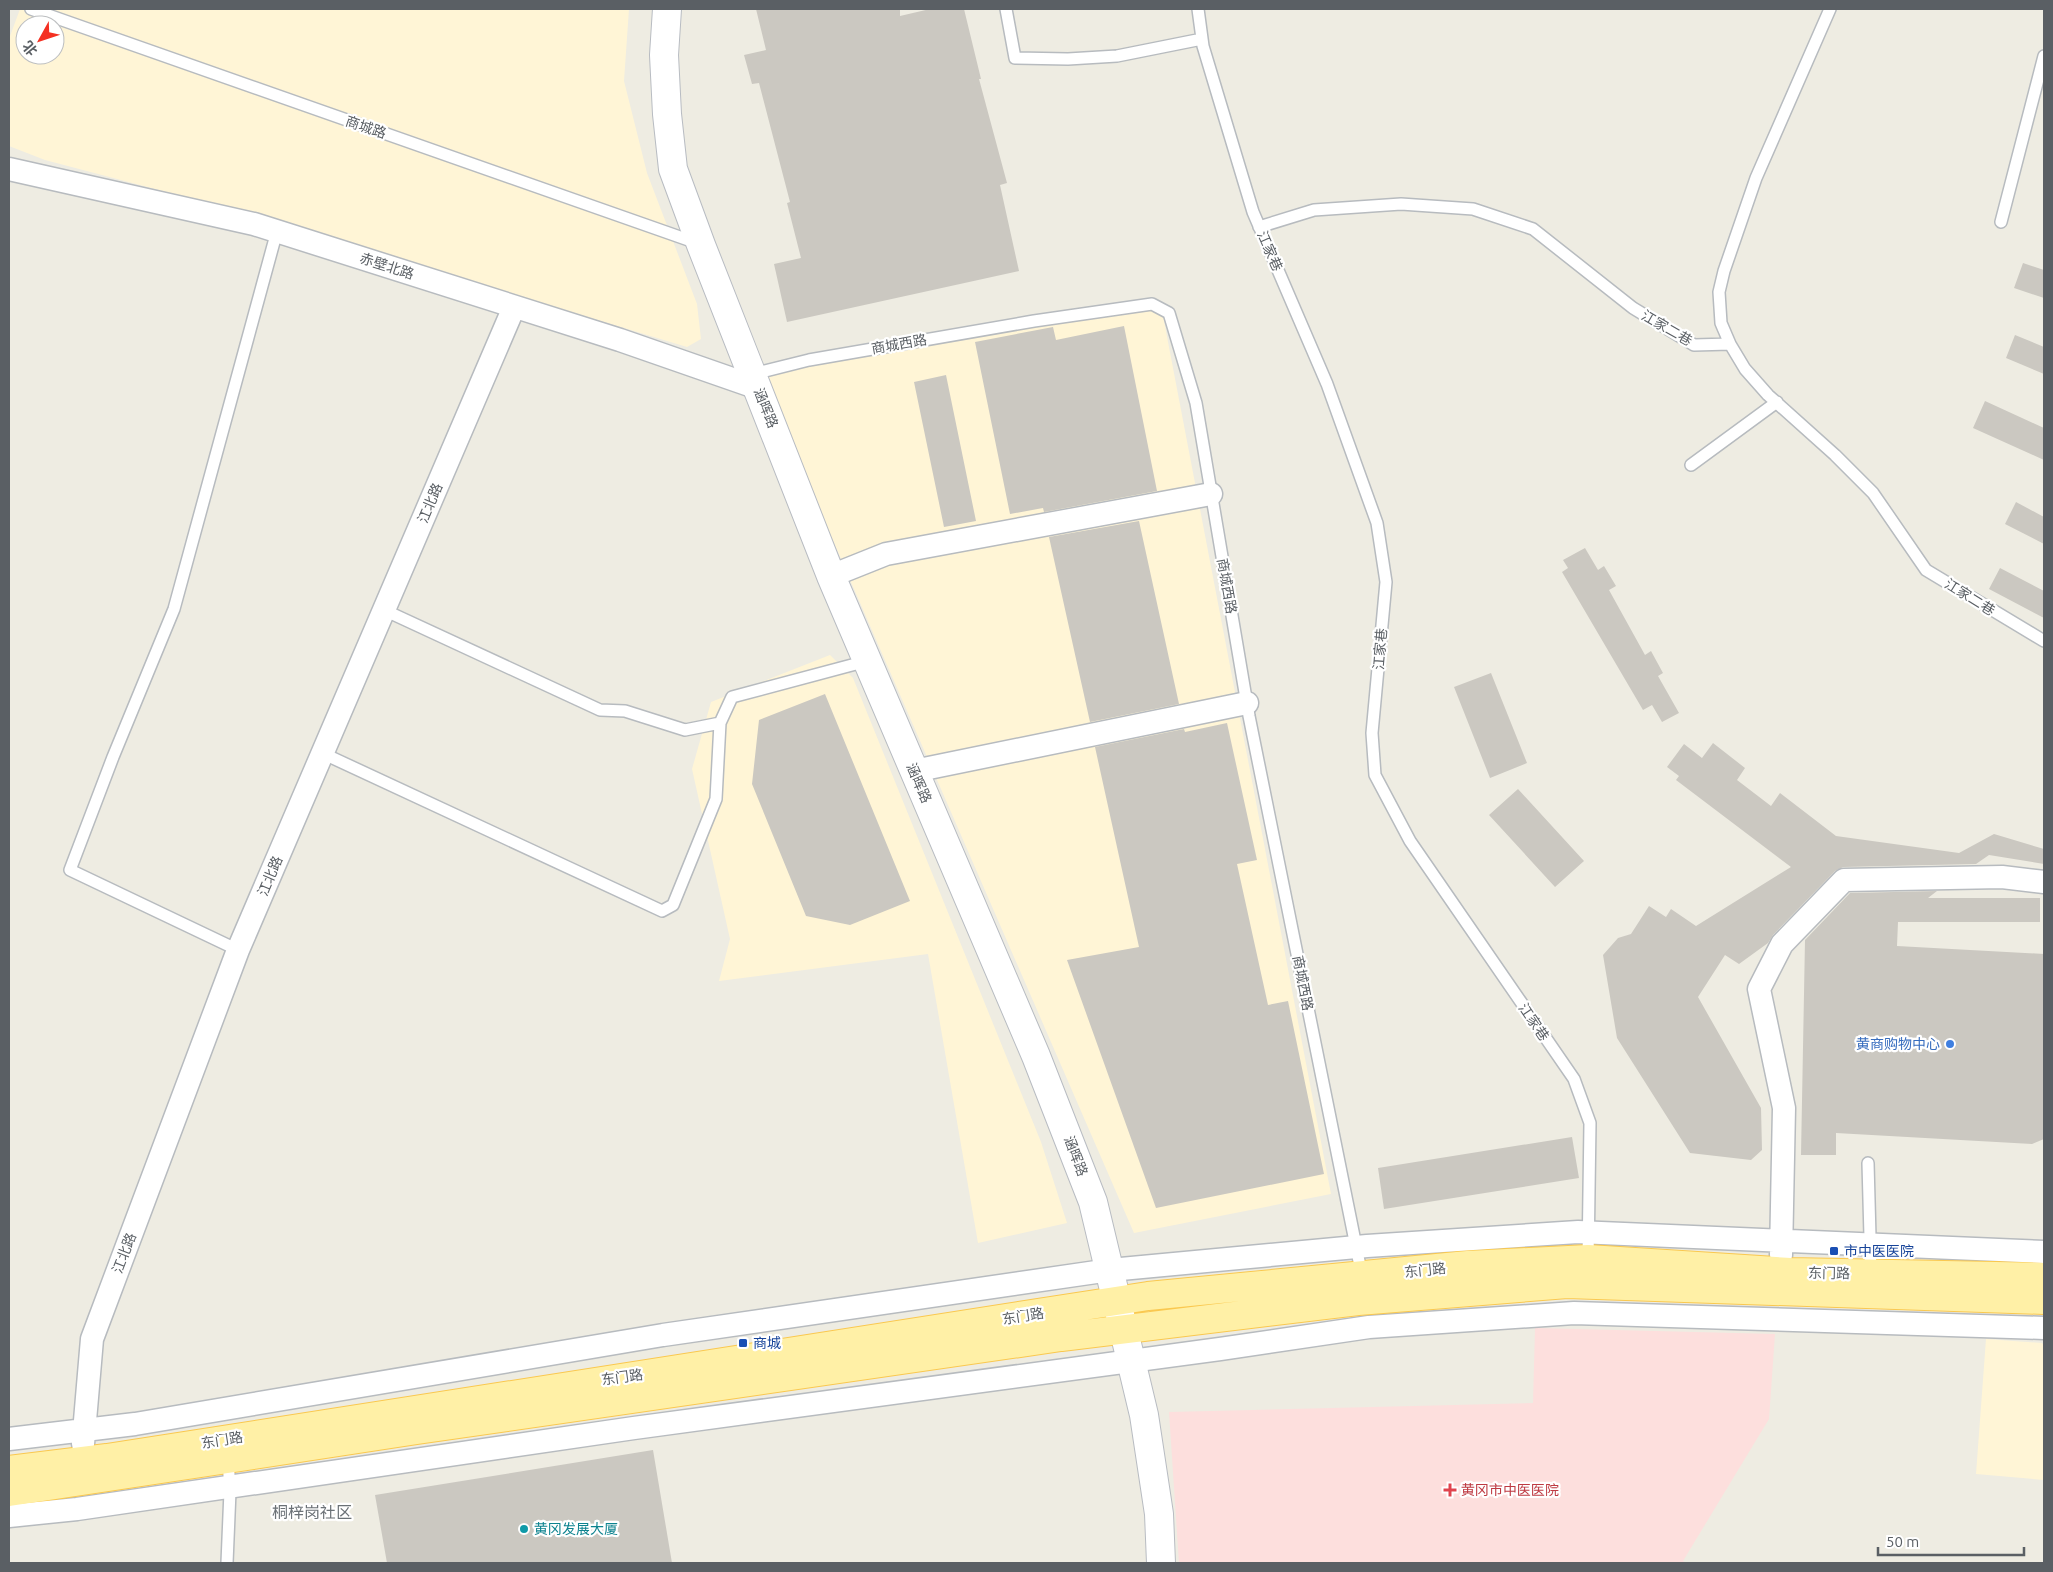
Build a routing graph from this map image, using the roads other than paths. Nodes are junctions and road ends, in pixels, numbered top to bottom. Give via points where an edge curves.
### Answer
1 (31, 9) edge
2 (667, 9) edge
3 (1006, 9) edge
4 (1198, 9) edge
5 (1830, 9) edge
6 (1202, 39) junction
7 (2044, 56) edge
8 (9, 169) edge
9 (2001, 222) dead end
10 (1259, 227) junction
11 (277, 231) junction
12 (701, 244) junction
13 (514, 307) junction
14 (1730, 344) junction
15 (756, 381) junction
16 (1776, 402) junction
17 (1691, 465) dead end
18 (1211, 494) junction
19 (831, 576) junction
20 (384, 610) junction
21 (2044, 641) edge
22 (867, 661) junction
23 (1247, 703) junction
24 (720, 723) junction
25 (322, 753) junction
26 (914, 771) junction
27 (2044, 882) edge
28 (238, 950) junction
29 (1868, 1163) dead end
30 (1589, 1232) junction
31 (1781, 1241) junction
32 (1870, 1244) junction
33 (1356, 1247) junction
34 (2044, 1252) edge
35 (1588, 1259) junction
36 (1110, 1270) junction
37 (1780, 1272) junction
38 (1871, 1274) junction
39 (1362, 1276) junction
40 (2044, 1277) edge
41 (2044, 1300) edge
42 (1118, 1301) junction
43 (2044, 1328) edge
44 (1125, 1329) junction
45 (1132, 1361) junction
46 (84, 1430) junction
47 (9, 1438) edge
48 (228, 1459) junction
49 (82, 1461) junction
50 (9, 1470) edge
51 (230, 1486) junction
52 (9, 1492) edge
53 (9, 1516) edge
54 (227, 1563) edge
55 (1161, 1563) edge

1 - 12 lane, 商城路
2 - 12 street, 涵晖路 via 664,55 673,169
3 - 6 lane via 1016,58 1117,56
4 - 6 lane, 江家巷
5 - 14 lane via 1756,178 1724,271 1719,292 1721,323
6 - 10 lane, 江家巷
7 - 9 lane
8 - 11 street, 赤壁北路
10 - 14 lane, 江家二巷 via 1314,210 1401,204 1473,209 1533,229 1633,308 1694,345
10 - 30 lane, 江家巷 via 1327,384 1377,523 1386,582 1372,733 1375,775 1410,841 1574,1079 1590,1123
11 - 13 street, 赤壁北路
11 - 28 lane via 174,609 70,870
12 - 15 street, 涵晖路
13 - 15 street, 赤壁北路
13 - 20 street, 江北路
14 - 16 lane, 江家二巷 via 1745,369
15 - 18 lane, 商城西路 via 819,358 1152,304 1169,313 1196,403
15 - 19 street, 涵晖路
16 - 17 lane
16 - 21 lane, 江家二巷 via 1873,493 1926,570
18 - 19 street via 886,554
18 - 23 lane, 商城西路
19 - 22 street, 涵晖路
20 - 24 lane via 600,710 625,712 685,730
20 - 25 street, 江北路
22 - 24 lane via 732,697
22 - 26 street, 涵晖路
23 - 26 street
23 - 33 lane, 商城西路
24 - 25 lane via 716,799 673,905 662,911
25 - 28 street, 江北路
26 - 36 street, 涵晖路 via 1066,1128 1093,1202
27 - 31 street via 2002,877 1844,880 1782,944 1760,989 1784,1108
28 - 46 street, 江北路 via 92,1339
29 - 32 lane
30 - 31 street
30 - 33 street
30 - 35 lane, 江家巷
31 - 32 street
31 - 37 street
32 - 34 street
32 - 38 lane
33 - 36 street
33 - 39 lane, 商城西路
35 - 37 main road, 东门路
35 - 39 main road, 东门路 via 1468,1265
36 - 42 street, 涵晖路
36 - 46 street via 663,1335
37 - 38 main road, 东门路
38 - 40 main road, 东门路
39 - 42 main road, 东门路
41 - 44 main road, 东门路 via 1567,1284 1358,1301
42 - 44 street, 涵晖路
42 - 49 main road, 东门路
43 - 45 street via 1574,1313 1368,1327
44 - 45 street, 涵晖路
44 - 48 main road, 东门路
45 - 51 street
45 - 55 street, 涵晖路 via 1159,1514
46 - 47 street
46 - 49 street, 江北路
48 - 51 lane
48 - 52 main road, 东门路
49 - 50 main road, 东门路
51 - 53 street
51 - 54 lane

